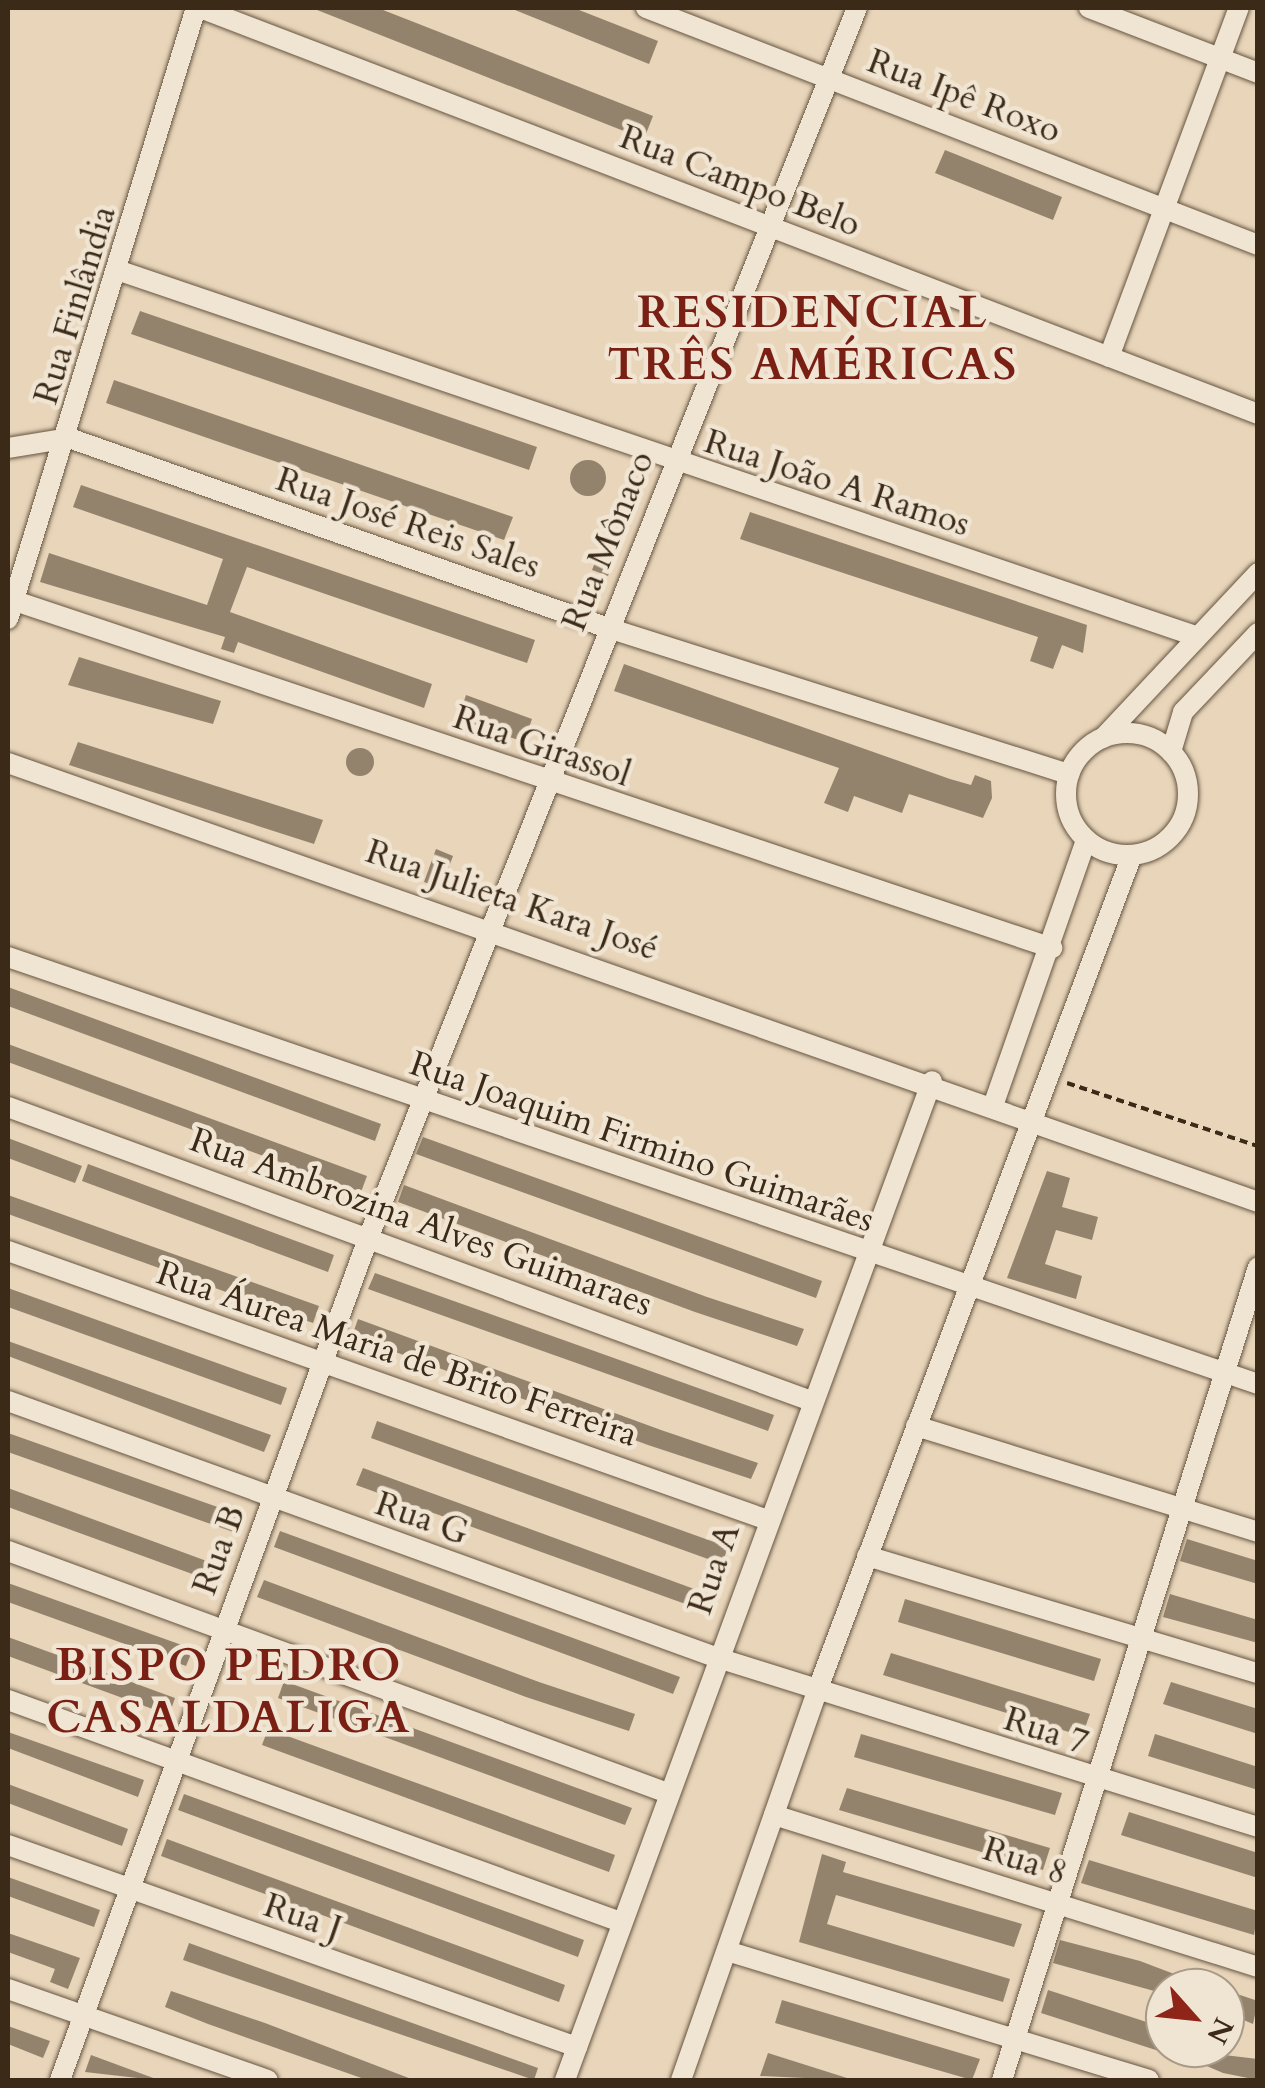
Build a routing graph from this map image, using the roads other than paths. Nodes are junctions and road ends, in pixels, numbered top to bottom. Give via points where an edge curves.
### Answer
1 (198, 8) edge
2 (646, 8) edge
3 (857, 8) edge
4 (1089, 8) edge
5 (1239, 8) edge
6 (1224, 59) junction
7 (1258, 73) edge
8 (828, 78) junction
9 (1168, 209) junction
10 (769, 226) junction
11 (1258, 245) edge
12 (120, 272) junction
13 (1109, 357) junction
14 (1258, 414) edge
15 (70, 438) junction
16 (8, 448) edge
17 (674, 463) junction
18 (1258, 574) edge
19 (10, 609) edge
20 (608, 628) junction
21 (1258, 633) edge
22 (1195, 636) junction
23 (1103, 738) junction
24 (1171, 752) junction
25 (8, 763) edge
26 (1069, 774) junction
27 (546, 782) junction
28 (1086, 840) junction
29 (1132, 855) junction
30 (490, 926) junction
31 (1052, 948) junction
32 (8, 958) edge
33 (932, 1081) junction
34 (422, 1100) junction
35 (994, 1103) junction
36 (8, 1107) edge
37 (1028, 1127) junction
38 (1258, 1202) edge
39 (369, 1236) junction
40 (8, 1251) edge
41 (864, 1254) junction
42 (1258, 1267) edge
43 (965, 1288) junction
44 (323, 1362) junction
45 (1224, 1373) junction
46 (1258, 1384) edge
47 (812, 1401) junction
48 (8, 1402) edge
49 (916, 1426) junction
50 (272, 1500) junction
51 (1182, 1509) junction
52 (765, 1520) junction
53 (1258, 1532) edge
54 (8, 1551) edge
55 (867, 1556) junction
56 (224, 1631) junction
57 (1141, 1638) junction
58 (718, 1658) junction
59 (1258, 1673) edge
60 (817, 1691) junction
61 (8, 1700) edge
62 (176, 1763) junction
63 (1096, 1781) junction
64 (668, 1793) junction
65 (774, 1815) junction
66 (1258, 1827) edge
67 (8, 1845) edge
68 (130, 1890) junction
69 (1057, 1905) junction
70 (620, 1922) junction
71 (726, 1951) junction
72 (1258, 1967) edge
73 (8, 1989) edge
74 (83, 2018) junction
75 (1014, 2040) junction
76 (577, 2048) junction
77 (60, 2080) edge
78 (268, 2080) edge
79 (565, 2080) edge
80 (682, 2080) edge
81 (1002, 2080) edge
82 (1149, 2080) edge

1 - 10 street, Rua Campo Belo
1 - 12 street, Rua Finlândia
2 - 8 street, Rua Ipê Roxo
3 - 8 street, Rua Mônaco
4 - 6 street
5 - 6 street
6 - 7 street
6 - 9 street
8 - 9 street, Rua Ipê Roxo
8 - 10 street, Rua Mônaco
9 - 11 street, Rua Ipê Roxo
9 - 13 street
10 - 13 street, Rua Campo Belo
10 - 17 street, Rua Mônaco
12 - 15 street, Rua Finlândia
12 - 17 street, Rua João A Ramos
13 - 14 street, Rua Campo Belo
15 - 16 street
15 - 19 street, Rua Finlândia
15 - 20 street, Rua José Reis Sales
17 - 20 street, Rua Mônaco
17 - 22 street, Rua João A Ramos
18 - 22 street
19 - 27 street, Rua Girassol
20 - 26 street, Rua José Reis Sales
20 - 27 street, Rua Mônaco
21 - 24 street via 1182,712
22 - 23 street
23 - 24 street via 1140,734
23 - 26 street
24 - 29 street via 1186,782 1183,815 1164,842
25 - 30 street, Rua Julieta Kara José
26 - 28 street via 1070,816
27 - 30 street, Rua Mônaco
27 - 31 street, Rua Girassol
28 - 29 street
28 - 31 street
29 - 37 street
30 - 33 street, Rua Julieta Kara José
30 - 34 street, Rua Mônaco
31 - 35 street
32 - 34 street, Rua Joaquim Firmino Guimarães
33 - 35 street, Rua Julieta Kara José
33 - 41 street, Rua A
34 - 39 street, Rua B
34 - 41 street, Rua Joaquim Firmino Guimarães
35 - 37 street, Rua Julieta Kara José
36 - 39 street, Rua Ambrozina Alves Guimaraes
37 - 38 street, Rua Julieta Kara José
37 - 43 street
39 - 44 street, Rua B
39 - 47 street, Rua Ambrozina Alves Guimaraes
40 - 44 street, Rua Áurea Maria de Brito Ferreira
41 - 43 street, Rua Joaquim Firmino Guimarães
41 - 47 street, Rua A
42 - 45 street
43 - 45 street, Rua Joaquim Firmino Guimarães
43 - 49 street
44 - 50 street, Rua B
44 - 52 street, Rua Áurea Maria de Brito Ferreira
45 - 46 street, Rua Joaquim Firmino Guimarães
45 - 51 street
47 - 52 street, Rua A
48 - 50 street, Rua G
49 - 51 street
49 - 55 street
50 - 56 street, Rua B
50 - 58 street, Rua G
51 - 53 street
51 - 57 street
52 - 58 street, Rua A
54 - 56 street
55 - 57 street
55 - 60 street
56 - 62 street, Rua B
56 - 64 street
57 - 59 street
57 - 63 street
58 - 60 street, Rua G
58 - 64 street, Rua A
60 - 63 street, Rua 7
60 - 65 street
61 - 62 street
62 - 68 street, Rua B
62 - 70 street
63 - 66 street, Rua 7
63 - 69 street
64 - 70 street, Rua A
65 - 69 street, Rua 8
65 - 71 street
67 - 68 street, Rua J
68 - 74 street, Rua B
68 - 76 street, Rua J
69 - 72 street, Rua 8
69 - 75 street
70 - 76 street, Rua A
71 - 75 street
71 - 80 street
73 - 74 street
74 - 77 street, Rua B
74 - 78 street
75 - 81 street
75 - 82 street
76 - 79 street, Rua A

